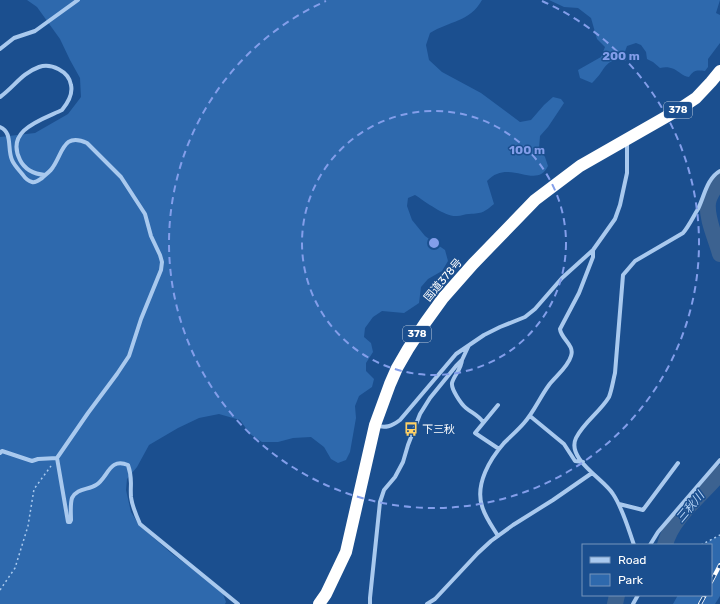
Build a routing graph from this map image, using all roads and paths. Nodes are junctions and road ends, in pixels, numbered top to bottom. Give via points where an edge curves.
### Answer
1 (78, 0) edge
2 (0, 49) edge
3 (720, 71) edge
4 (0, 97) edge
5 (0, 127) edge
6 (627, 139) junction
7 (720, 171) edge
8 (45, 175) junction
9 (593, 250) junction
10 (469, 345) junction
11 (462, 360) junction
12 (498, 405) dead end
13 (530, 416) junction
14 (483, 422) junction
15 (375, 425) junction
16 (499, 449) junction
17 (0, 453) edge
18 (57, 458) junction
19 (720, 460) edge
20 (583, 462) junction
21 (678, 463) dead end
22 (592, 473) junction
23 (619, 504) junction
24 (720, 535) edge
25 (498, 536) junction
26 (634, 544) edge
27 (651, 544) edge
28 (704, 544) edge
29 (0, 590) edge
30 (238, 604) edge
31 (319, 604) edge
32 (370, 604) edge
33 (427, 604) edge

1 - 2 street via 35,31 14,38
3 - 6 highway, 国道378号 / 378 via 696,98
4 - 8 street via 23,76 40,67 58,68 69,78 70,94 66,106 28,127 17,138 17,154 22,164 36,174
5 - 8 street via 8,134 12,160 27,180 37,182
6 - 9 street via 627,173 620,205 611,224
6 - 15 highway, 国道378号 / 378 via 580,166 535,200 443,298 424,323 397,368
7 - 20 street via 709,182 698,208 683,233 635,261 623,275 612,387 604,404 580,432 574,445
8 - 18 street via 53,167 67,142 73,139 87,143 122,177 145,214 162,262 129,356
9 - 10 street via 525,317 500,327
9 - 13 street via 593,257 579,293 560,329 572,351 571,357 546,389
10 - 11 street
10 - 15 street via 448,362 400,420 382,428
11 - 14 street via 452,387 466,408
11 - 32 street via 420,414 404,462 384,490 380,502
12 - 14 street
13 - 16 street
13 - 20 street via 564,444 575,461
14 - 16 street via 475,433
15 - 31 highway, 国道378号 / 378 via 346,552
16 - 25 street via 482,480 480,498 486,517
17 - 18 street via 2,451 32,461
18 - 29 path via 34,490 28,526 15,568
18 - 30 street via 68,522 71,520 72,499 76,492 96,485 111,467 123,463 128,465 132,477 131,497 140,524
19 - 27 street
20 - 22 street
21 - 23 street via 643,510
22 - 23 street via 612,492
22 - 25 street
23 - 26 street
24 - 28 path
25 - 33 street

